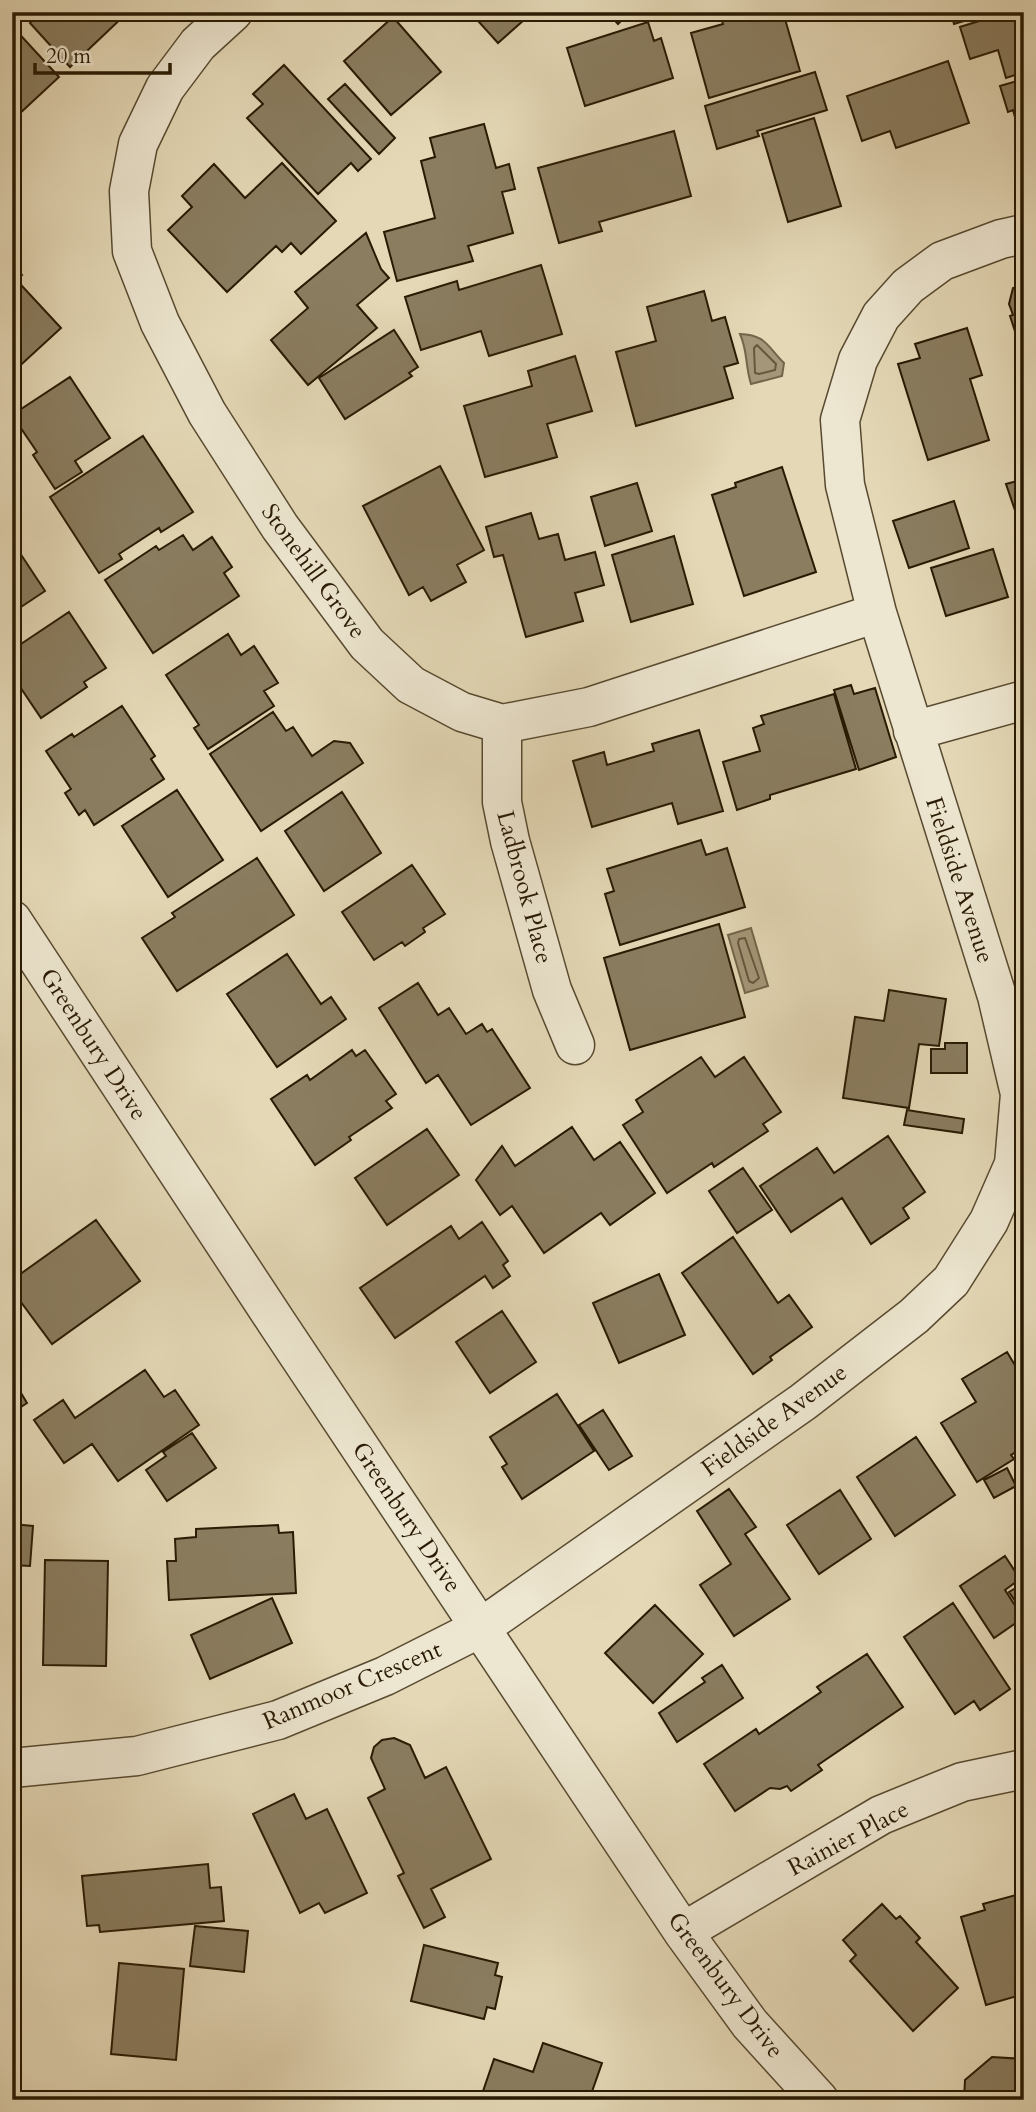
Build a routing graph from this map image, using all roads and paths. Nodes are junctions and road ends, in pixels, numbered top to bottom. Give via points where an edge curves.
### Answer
1 (233, 12) edge
2 (1024, 234) edge
3 (877, 613) junction
4 (1024, 700) edge
5 (502, 724) junction
6 (914, 731) junction
7 (12, 920) edge
8 (575, 1045) dead end
9 (482, 1627) junction
10 (12, 1768) edge
11 (1024, 1769) edge
12 (683, 1931) junction
13 (819, 2100) edge

1 - 5 street, Stonehill Grove via 198,44 165,89 138,144 129,191 132,251 160,323 207,413 280,527 367,644 411,685 462,712
2 - 3 street, Fieldside Avenue via 942,261 908,286 881,316 858,360 840,420 845,485
3 - 5 street, Stonehill Grove via 589,707
3 - 6 street, Fieldside Avenue
4 - 6 street
5 - 8 street, Ladbrook Place via 501,793 510,841 549,979
6 - 9 street, Fieldside Avenue via 997,996 1020,1094 1014,1164 989,1221 951,1281 914,1315 803,1402
7 - 9 street, Greenbury Drive
9 - 10 street, Ranmoor Crescent via 385,1676 278,1720 137,1756
9 - 12 street, Greenbury Drive
11 - 12 street, Rainier Place via 962,1782 881,1815
12 - 13 street, Greenbury Drive via 750,2024

